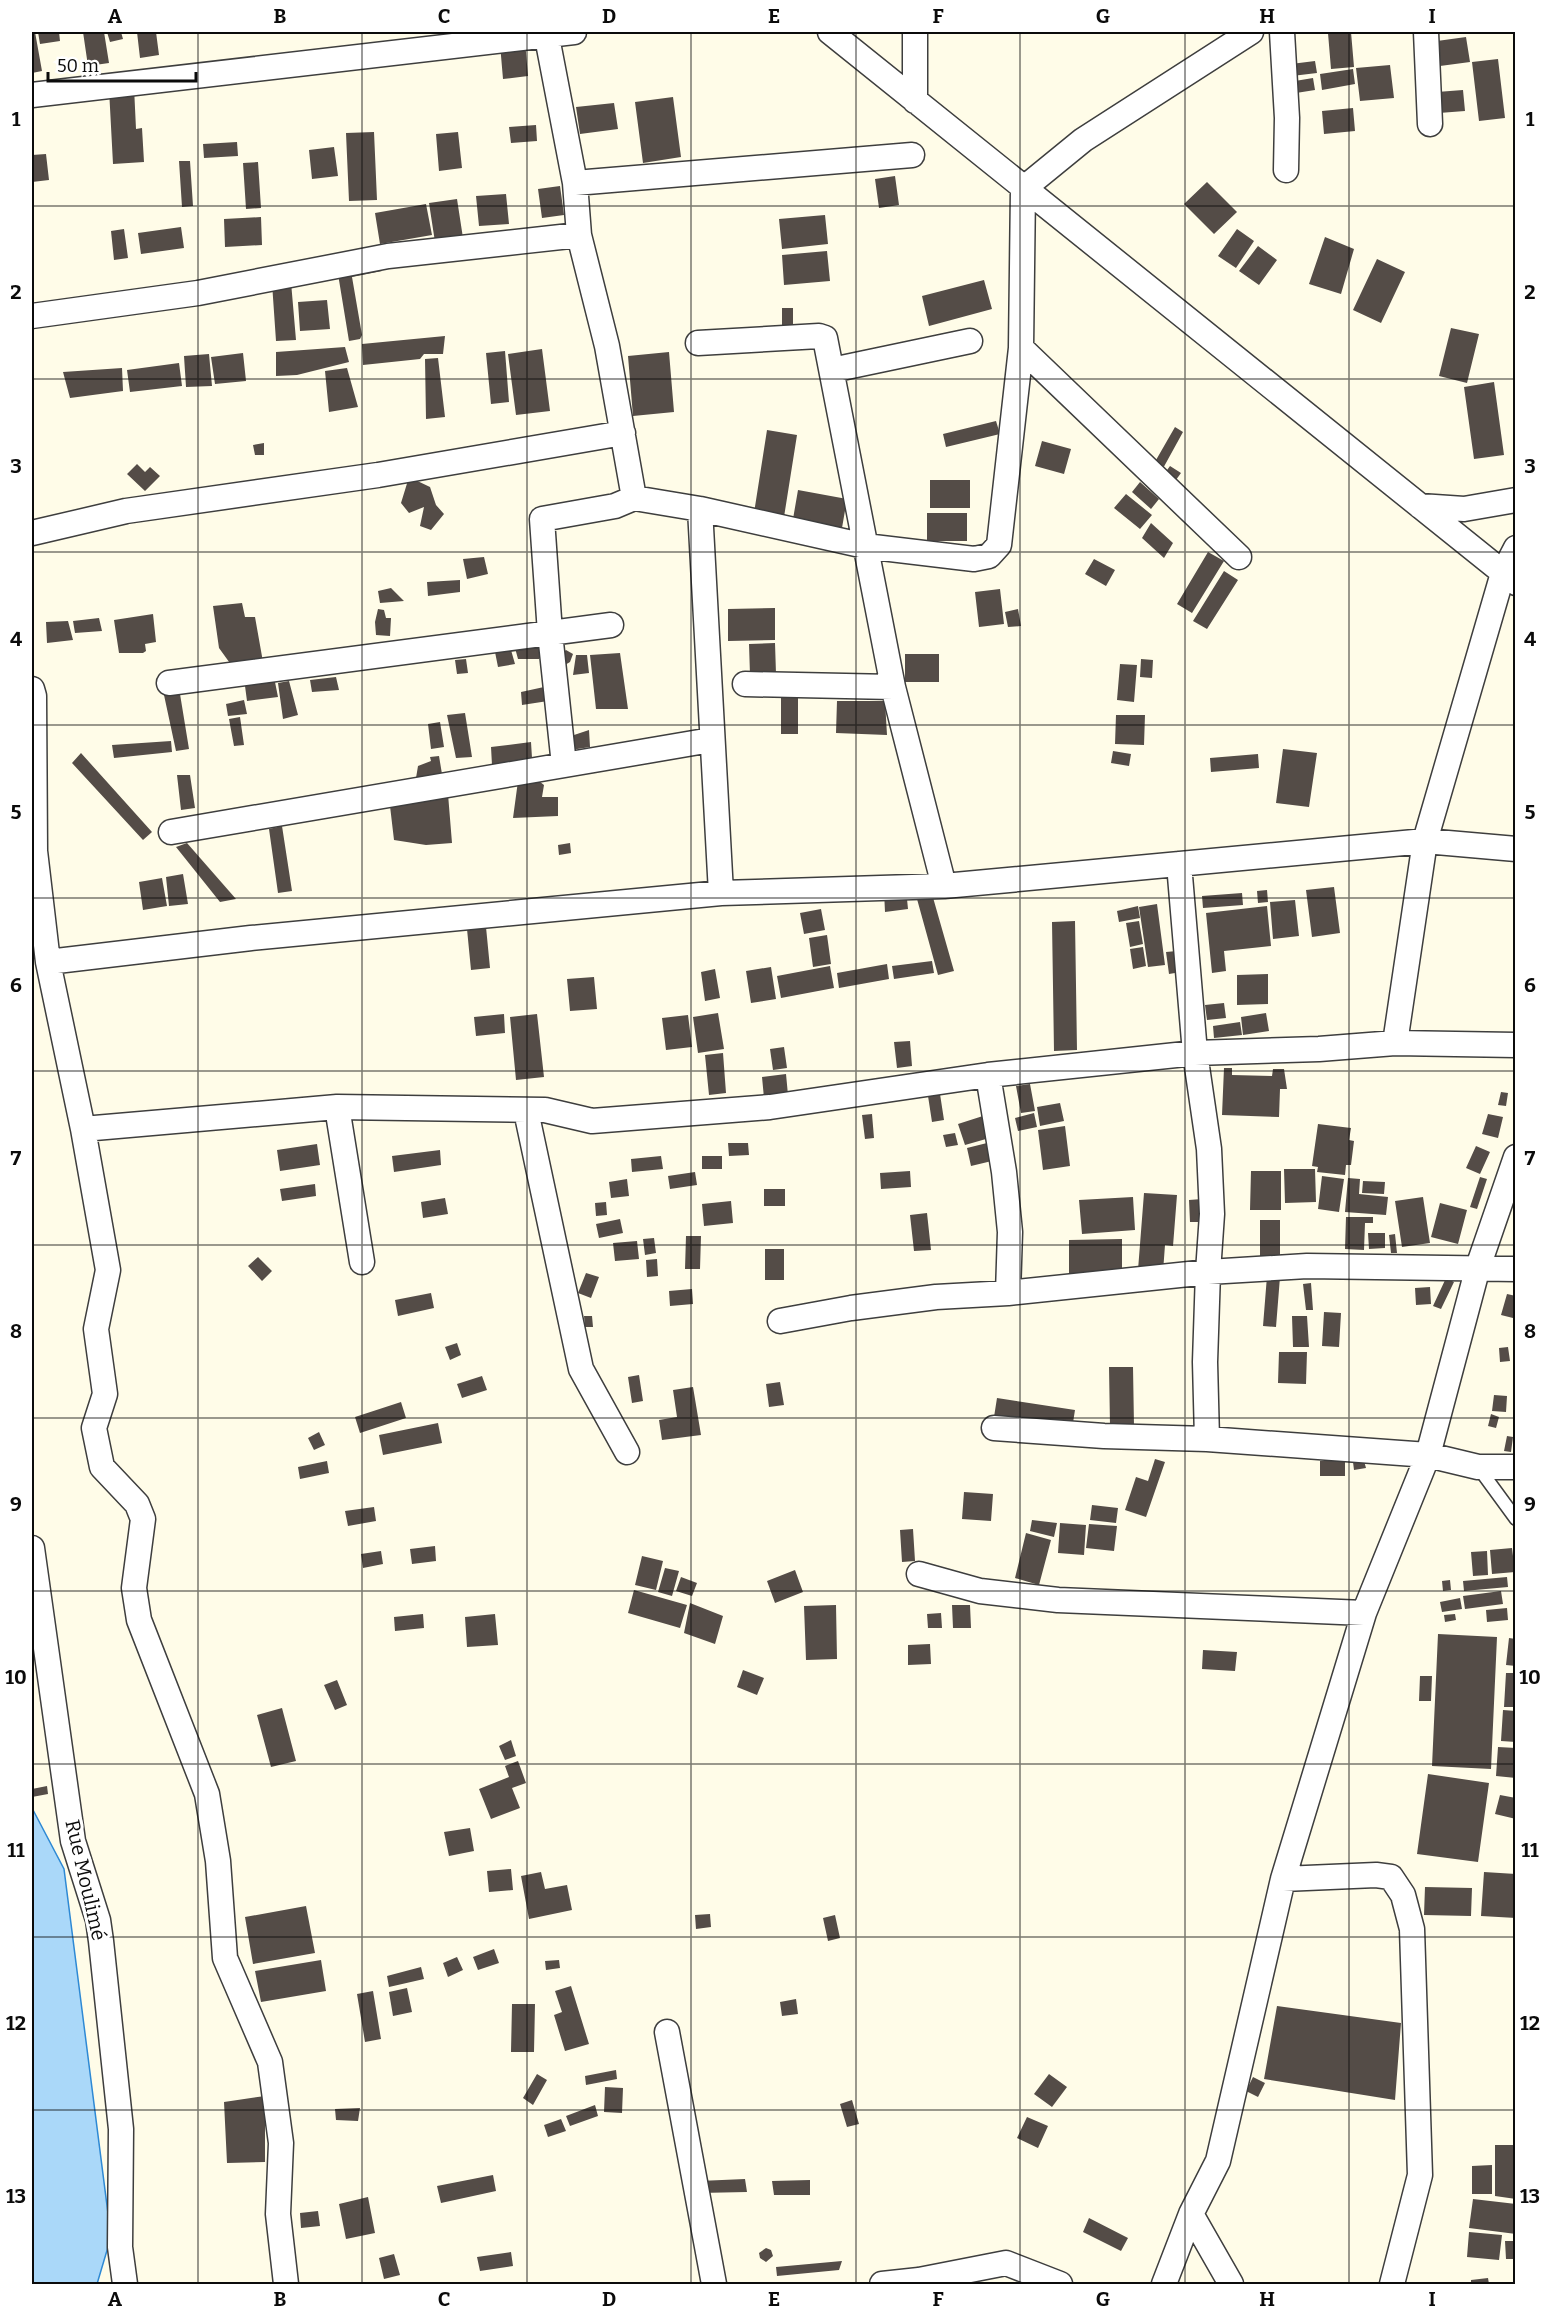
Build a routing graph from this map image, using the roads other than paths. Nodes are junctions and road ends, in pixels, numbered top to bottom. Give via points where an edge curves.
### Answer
1 (574, 32) edge
2 (830, 32) edge
3 (915, 32) edge
4 (1282, 32) edge
5 (1426, 32) edge
6 (546, 34) edge
7 (1241, 34) edge
8 (32, 95) edge
9 (915, 101) junction
10 (1431, 124) dead end
11 (912, 155) dead end
12 (1286, 171) dead end
13 (575, 183) junction
14 (1023, 189) junction
15 (579, 235) junction
16 (32, 316) edge
17 (970, 341) dead end
18 (698, 343) dead end
19 (1021, 348) junction
20 (832, 370) junction
21 (623, 433) junction
22 (634, 498) junction
23 (1515, 500) edge
24 (1420, 506) junction
25 (700, 509) junction
26 (32, 533) edge
27 (865, 546) junction
28 (1515, 548) edge
29 (1239, 557) dead end
30 (1509, 578) edge
31 (611, 625) dead end
32 (550, 633) junction
33 (169, 683) dead end
34 (745, 684) dead end
35 (893, 687) junction
36 (32, 689) edge
37 (711, 740) junction
38 (564, 765) junction
39 (171, 832) dead end
40 (1425, 841) junction
41 (1515, 849) edge
42 (1179, 864) junction
43 (944, 886) junction
44 (721, 893) junction
45 (48, 962) junction
46 (1395, 1043) junction
47 (1515, 1045) edge
48 (1195, 1053) junction
49 (988, 1075) junction
50 (337, 1107) junction
51 (526, 1111) junction
52 (83, 1129) junction
53 (1515, 1157) edge
54 (362, 1262) dead end
55 (1478, 1267) junction
56 (1515, 1269) edge
57 (1208, 1272) junction
58 (1008, 1293) junction
59 (780, 1322) dead end
60 (994, 1428) dead end
61 (1207, 1439) junction
62 (627, 1452) dead end
63 (1428, 1455) junction
64 (1478, 1467) junction
65 (1515, 1467) edge
66 (1515, 1519) edge
67 (32, 1548) edge
68 (920, 1574) dead end
69 (1364, 1613) junction
70 (37, 1624) edge
71 (1283, 1879) junction
72 (667, 2032) dead end
73 (1191, 2214) junction
74 (125, 2284) edge
75 (286, 2284) edge
76 (714, 2284) edge
77 (882, 2284) edge
78 (1060, 2284) edge
79 (1164, 2284) edge
80 (1231, 2284) edge
81 (1392, 2284) edge

1 - 6 street
2 - 9 street
3 - 9 street
4 - 12 street
5 - 10 street
6 - 8 street
6 - 13 street
7 - 14 street via 1083,140
9 - 14 street
11 - 13 street
13 - 15 street
14 - 19 street
14 - 24 street
15 - 16 street via 388,256 198,293
15 - 21 street via 607,346
17 - 20 street
18 - 20 street via 819,336 828,344
19 - 27 street via 999,545 989,556 974,559
19 - 29 street
20 - 27 street
21 - 22 street
21 - 26 street via 378,475 126,510
22 - 25 street
22 - 32 street via 615,506 542,519
23 - 24 street via 1464,509
24 - 30 street
25 - 27 street
25 - 37 street
27 - 35 street
28 - 30 street
30 - 40 street
31 - 32 street
32 - 33 street
32 - 38 street
34 - 35 street
35 - 43 street
36 - 45 street via 35,851
37 - 38 street
37 - 44 street
38 - 39 street
40 - 41 street
40 - 42 street
40 - 46 street
42 - 43 street
42 - 48 street
43 - 44 street
44 - 45 street via 251,938
45 - 52 street
46 - 47 street
46 - 48 street
48 - 49 street
48 - 57 street via 1209,1149 1212,1214
49 - 51 street via 770,1107 592,1120 545,1110
49 - 58 street via 1010,1232
50 - 51 street
50 - 52 street
50 - 54 street
51 - 62 street via 581,1369
52 - 75 street via 108,1270 96,1329 105,1394 94,1428 102,1467 137,1504 143,1519 134,1588 139,1620 207,1794 218,1861 225,1958 270,2062 281,2143 278,2214
53 - 55 street
55 - 56 street
55 - 57 street via 1307,1266
55 - 63 street
57 - 58 street
57 - 61 street
58 - 59 street via 862,1307
60 - 61 street
61 - 63 street
63 - 64 street
63 - 69 street
64 - 65 street
64 - 66 lane
67 - 70 street, Rue Moulimé
68 - 69 street via 980,1591 1058,1600
69 - 71 street
70 - 74 street, Rue Moulimé via 74,1841 101,1941 121,2129 120,2247
71 - 73 street via 1218,2161
71 - 81 street via 1376,1875 1391,1877 1403,1894 1412,1929 1420,2175
72 - 76 street
73 - 79 street
73 - 80 street
77 - 78 street via 1006,2264

